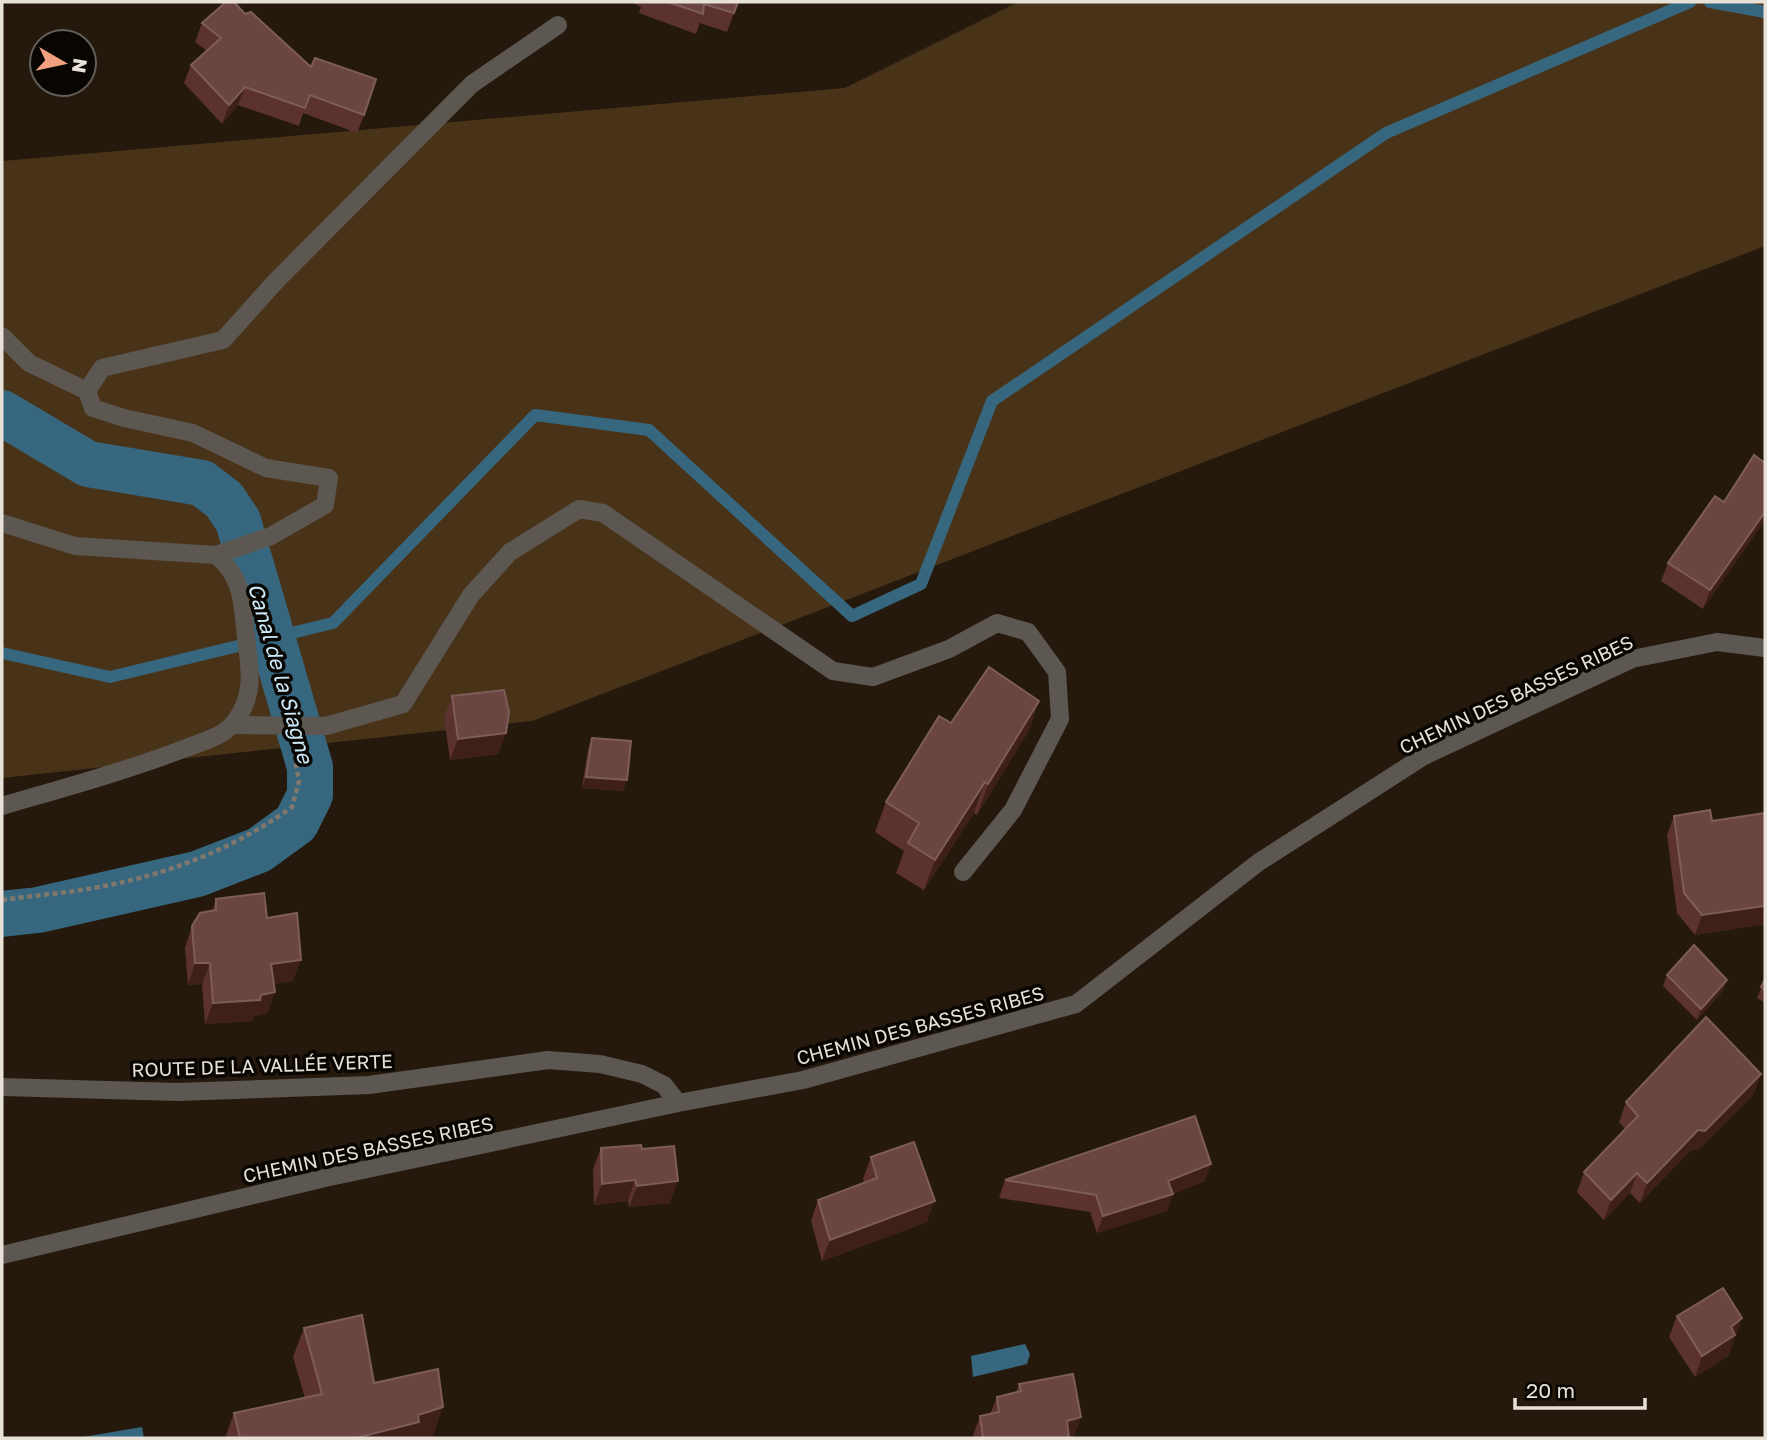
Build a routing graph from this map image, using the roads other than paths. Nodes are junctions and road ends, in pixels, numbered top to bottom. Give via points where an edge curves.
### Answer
1 (558, 25) dead end
2 (2, 336) edge
3 (87, 391) junction
4 (2, 523) edge
5 (216, 555) junction
6 (1765, 648) edge
7 (232, 725) junction
8 (2, 806) edge
9 (963, 872) dead end
10 (2, 1087) edge
11 (678, 1103) junction
12 (2, 1255) edge

1 - 3 street via 472,84 223,340 102,368
2 - 3 street via 29,363
3 - 5 street via 93,408 193,433 267,468 329,478 325,505 271,536
4 - 5 street via 75,546
5 - 7 street via 230,566 240,586 251,683 245,705
6 - 11 street, CHEMIN DES BASSES RIBES via 1717,642 1632,659 1424,756 1259,862 1076,1004 803,1080
7 - 8 street via 154,760
7 - 9 street via 326,726 403,704 471,595 510,552 579,509 603,513 834,671 873,677 949,649 996,623 1028,632 1057,672 1060,719 1013,810
10 - 11 street, ROUTE DE LA VALLÉE VERTE via 178,1092 369,1085 548,1060 600,1064 642,1074 664,1084
11 - 12 street, CHEMIN DES BASSES RIBES via 326,1178

